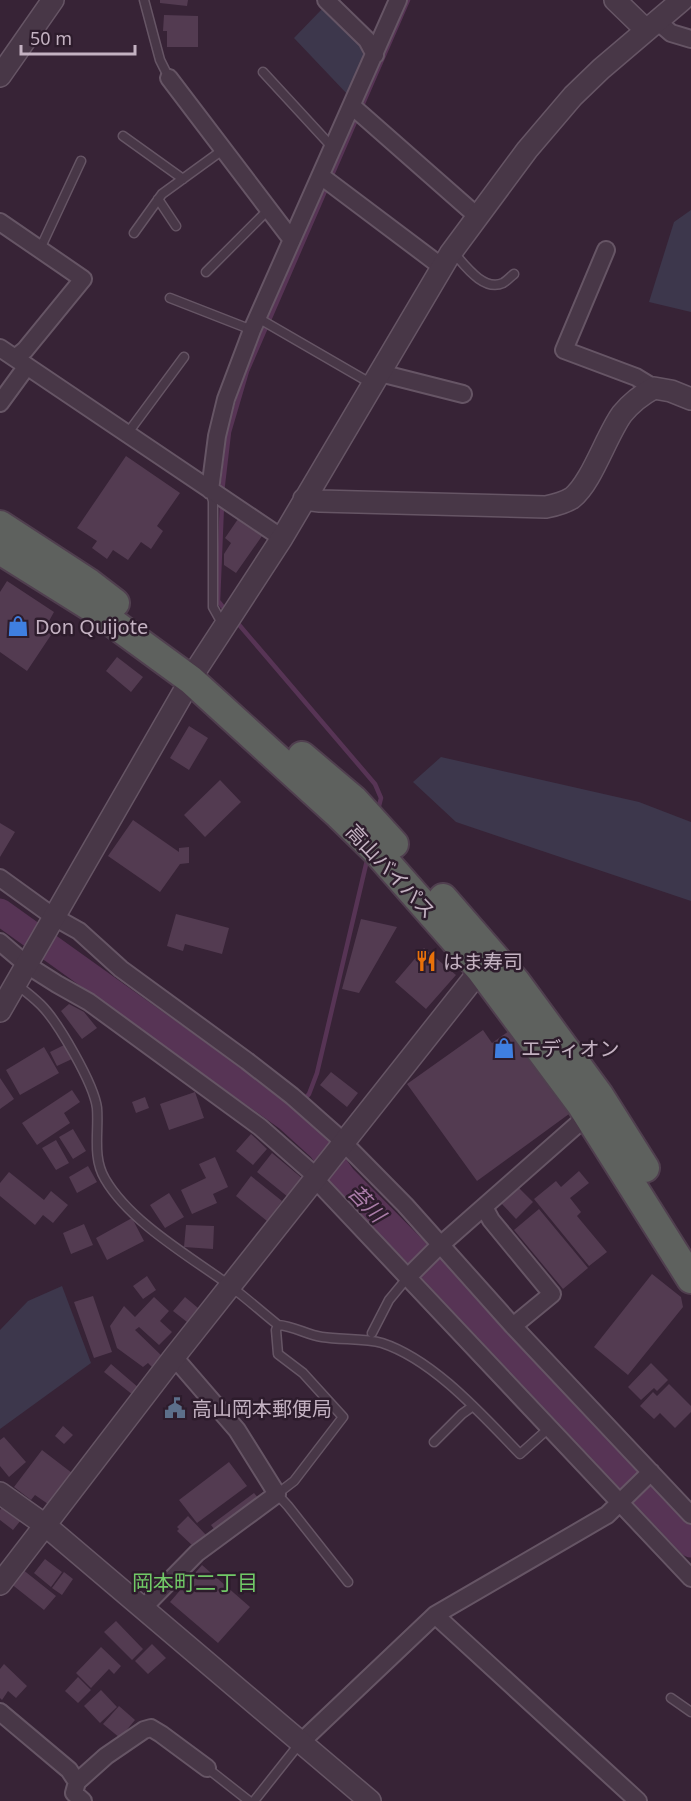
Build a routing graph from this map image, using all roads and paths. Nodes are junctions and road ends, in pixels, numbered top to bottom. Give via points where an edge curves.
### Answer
1 (53, 0) edge
2 (144, 0) edge
3 (326, 0) edge
4 (399, 0) edge
5 (615, 0) edge
6 (682, 0) edge
7 (652, 25) junction
8 (691, 39) edge
9 (375, 55) junction
10 (263, 72) dead end
11 (0, 76) edge
12 (169, 78) joint
13 (357, 110) junction
14 (123, 136) dead end
15 (224, 149) junction
16 (333, 149) junction
17 (81, 162) dead end
18 (183, 179) junction
19 (326, 180) junction
20 (158, 199) junction
21 (271, 212) junction
22 (477, 216) junction
23 (0, 222) edge
24 (176, 226) dead end
25 (134, 233) dead end
26 (292, 240) junction
27 (40, 249) junction
28 (606, 250) dead end
29 (447, 259) junction
30 (206, 272) dead end
31 (514, 274) dead end
32 (170, 297) dead end
33 (261, 324) junction
34 (0, 348) edge
35 (184, 357) dead end
36 (21, 362) junction
37 (376, 379) junction
38 (654, 387) junction
39 (463, 394) dead end
40 (691, 399) edge
41 (0, 403) edge
42 (127, 434) junction
43 (212, 492) junction
44 (304, 499) junction
45 (0, 525) edge
46 (282, 538) junction
47 (0, 550) edge
48 (225, 627) junction
49 (194, 674) junction
50 (0, 878) edge
51 (52, 920) junction
52 (0, 942) edge
53 (487, 961) junction
54 (29, 962) junction
55 (16, 984) junction
56 (0, 1011) edge
57 (588, 1115) junction
58 (343, 1145) junction
59 (317, 1176) junction
60 (484, 1207) junction
61 (691, 1242) edge
62 (439, 1247) junction
63 (410, 1275) junction
64 (691, 1279) edge
65 (230, 1286) junction
66 (278, 1325) junction
67 (513, 1326) junction
68 (372, 1333) dead end
69 (174, 1357) junction
70 (473, 1406) junction
71 (549, 1428) junction
72 (434, 1442) dead end
73 (649, 1474) junction
74 (0, 1493) edge
75 (277, 1494) junction
76 (621, 1501) junction
77 (691, 1515) edge
78 (45, 1525) junction
79 (691, 1578) edge
80 (348, 1582) dead end
81 (0, 1584) edge
82 (142, 1608) junction
83 (435, 1615) junction
84 (671, 1698) dead end
85 (0, 1712) edge
86 (691, 1712) edge
87 (300, 1743) junction
88 (207, 1768) joint
89 (77, 1782) junction
90 (83, 1801) edge
91 (252, 1801) edge
92 (370, 1801) edge
93 (638, 1801) edge

1 - 11 street
2 - 12 lane via 160,60
3 - 9 street via 367,40
4 - 9 street
5 - 7 street
6 - 7 street
7 - 8 street
7 - 22 street via 601,69 550,122
9 - 13 street
10 - 16 lane
12 - 15 street
13 - 16 street
13 - 22 street
14 - 18 lane
15 - 18 lane
15 - 21 street
16 - 19 street
17 - 27 lane
18 - 20 lane
19 - 26 street
19 - 29 street
20 - 24 lane
20 - 25 lane
21 - 26 street
21 - 30 lane via 263,215
22 - 29 street
23 - 27 street
26 - 33 street
27 - 36 street via 83,279 26,350
28 - 38 street via 564,350
29 - 31 lane via 490,285 504,283
29 - 37 street
32 - 33 lane
33 - 37 lane
33 - 43 street via 226,399 217,436
34 - 36 street
35 - 42 lane
36 - 41 street
36 - 42 street
37 - 39 street
37 - 44 street
38 - 40 street
38 - 44 street via 639,396 622,415 582,487 559,505
42 - 43 street
43 - 46 street
43 - 48 lane via 213,607
44 - 46 street
45 - 49 highway, 高山バイパス via 89,583
46 - 48 street
47 - 49 highway, 高山バイパス
48 - 49 street
49 - 51 street
49 - 53 highway, 高山バイパス via 354,800 373,834
50 - 51 street
51 - 54 street
51 - 58 street via 80,931 121,969 292,1096
52 - 54 street
53 - 57 highway, 高山バイパス
53 - 58 street
53 - 61 highway, 高山バイパス via 599,1095
54 - 55 street
54 - 59 street via 260,1127
55 - 56 street
55 - 65 lane via 42,1005 93,1092 97,1108 96,1157 110,1187 152,1230
57 - 60 street
57 - 64 highway, 高山バイパス
58 - 59 street
58 - 62 street via 405,1205
59 - 63 street
59 - 65 street
60 - 62 street
60 - 67 street via 552,1294
62 - 63 street
62 - 67 street
63 - 68 lane via 389,1300
63 - 71 street
65 - 66 lane
65 - 69 street
66 - 70 lane via 320,1337 384,1344 431,1371
66 - 75 lane via 278,1354 303,1373 343,1417 294,1481
67 - 73 street
69 - 75 street via 237,1430
69 - 78 street
70 - 71 lane via 520,1454
70 - 72 lane
71 - 76 street
73 - 76 street
73 - 77 street
74 - 78 street
75 - 80 lane
75 - 82 street via 198,1553
76 - 79 street
76 - 83 street via 607,1515
78 - 81 street
78 - 82 street
82 - 87 street
83 - 87 street
83 - 93 street
84 - 86 lane
85 - 89 street via 69,1770
87 - 91 lane
87 - 92 street
88 - 89 street via 151,1728 106,1756
88 - 91 lane
89 - 90 street via 74,1793

